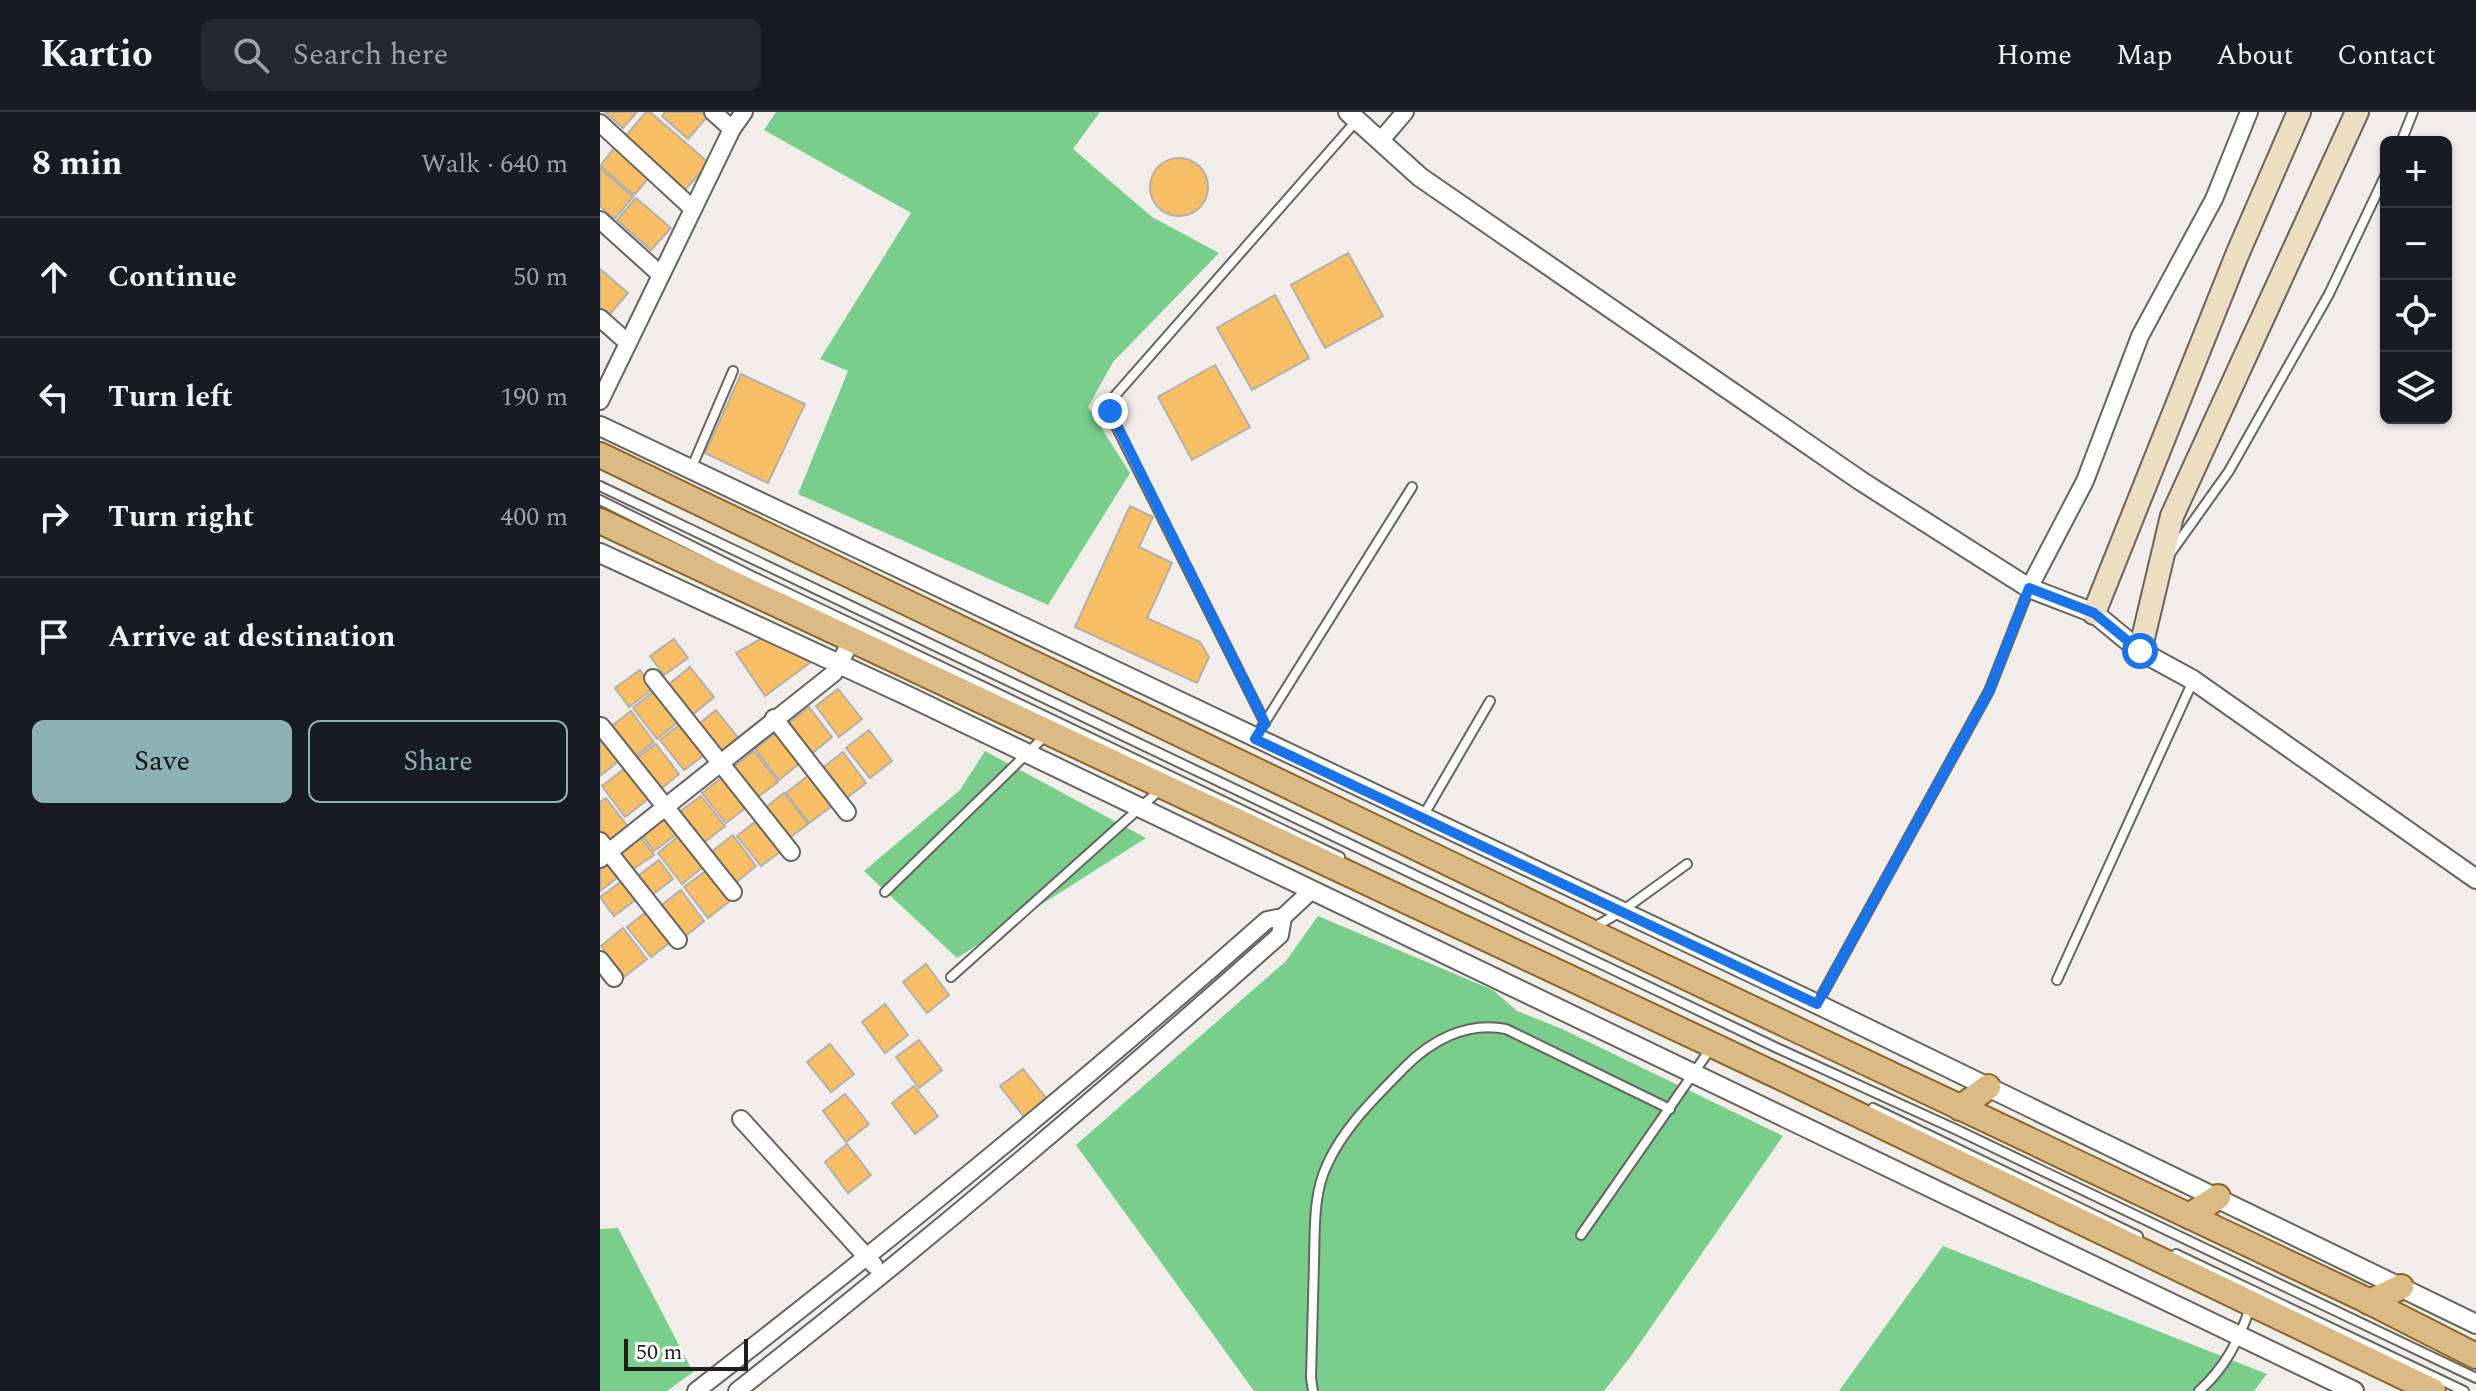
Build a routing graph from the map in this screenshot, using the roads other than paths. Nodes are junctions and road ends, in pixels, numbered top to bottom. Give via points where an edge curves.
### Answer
1 (713, 112) edge
2 (744, 112) edge
3 (1405, 112) edge
4 (2249, 112) edge
5 (2299, 112) edge
6 (2357, 112) edge
7 (2413, 112) edge
8 (1353, 116) edge
9 (600, 123) edge
10 (732, 129) junction
11 (2403, 136) edge
12 (1381, 140) junction
13 (2380, 187) edge
14 (693, 209) junction
15 (600, 220) edge
16 (661, 275) junction
17 (600, 318) edge
18 (628, 343) junction
19 (733, 371) dead end
20 (600, 401) edge
21 (600, 426) edge
22 (600, 455) edge
23 (690, 469) junction
24 (600, 486) edge
25 (1412, 487) dead end
26 (600, 500) edge
27 (600, 521) edge
28 (600, 553) edge
29 (2159, 569) junction
30 (2029, 588) junction
31 (2094, 613) junction
32 (852, 640) junction
33 (2140, 651) junction
34 (840, 665) junction
35 (653, 678) dead end
36 (2193, 680) junction
37 (1490, 701) dead end
38 (774, 718) junction
39 (601, 726) edge
40 (1260, 731) junction
41 (1048, 732) junction
42 (1027, 754) junction
43 (720, 762) junction
44 (1242, 764) junction
45 (1164, 787) junction
46 (665, 807) junction
47 (1142, 809) junction
48 (847, 812) dead end
49 (1422, 818) junction
50 (603, 851) edge
51 (791, 852) dead end
52 (1356, 864) dead end
53 (1687, 864) dead end
54 (2476, 879) edge
55 (1312, 890) junction
56 (733, 892) dead end
57 (885, 892) dead end
58 (1622, 911) junction
59 (1283, 917) junction
60 (1589, 930) junction
61 (678, 940) dead end
62 (600, 960) edge
63 (951, 977) dead end
64 (614, 978) dead end
65 (2057, 980) dead end
66 (1817, 1004) junction
67 (1713, 1045) junction
68 (1695, 1074) junction
69 (1988, 1087) junction
70 (1870, 1107) dead end
71 (1960, 1108) junction
72 (1670, 1109) junction
73 (741, 1119) dead end
74 (2218, 1197) junction
75 (2189, 1216) junction
76 (1581, 1235) dead end
77 (2146, 1240) dead end
78 (2160, 1247) dead end
79 (868, 1258) junction
80 (883, 1275) junction
81 (2401, 1287) junction
82 (2369, 1302) junction
83 (2251, 1304) junction
84 (2476, 1324) edge
85 (2240, 1336) junction
86 (2476, 1356) edge
87 (2476, 1378) edge
88 (696, 1391) edge
89 (737, 1391) edge
90 (1313, 1391) edge
91 (2199, 1391) edge
92 (2354, 1391) edge
93 (2433, 1391) edge
94 (2464, 1391) edge

1 - 10 street
2 - 10 street
3 - 12 street
4 - 30 street via 2214,199 2140,336 2085,481
5 - 31 main road
6 - 29 main road via 2172,516
7 - 11 lane
8 - 12 street
8 - 40 lane via 1110,404 1112,418
9 - 14 street
10 - 14 street
12 - 30 street via 1420,177 1861,481
13 - 29 lane via 2329,294 2229,471
14 - 16 street
15 - 16 street
16 - 18 street
17 - 18 street
18 - 20 street
19 - 23 lane
21 - 23 street
22 - 44 main road
23 - 40 street
24 - 87 lane
25 - 40 lane
26 - 52 lane
27 - 32 main road
28 - 34 street
29 - 33 main road
30 - 31 street
30 - 66 lane via 1989,691
31 - 33 street
32 - 34 street
32 - 41 main road
33 - 36 street
34 - 38 street
34 - 42 street
35 - 43 street
36 - 54 street
36 - 65 lane
37 - 49 lane
38 - 43 street
38 - 48 street
39 - 46 street
40 - 44 lane
40 - 49 street
41 - 42 lane
41 - 45 main road
42 - 47 street
42 - 57 lane
43 - 46 street
43 - 51 street
44 - 60 main road
45 - 47 lane
45 - 67 main road
46 - 50 street
46 - 56 street
47 - 55 street
47 - 63 lane
49 - 58 street
50 - 61 street
53 - 58 lane
55 - 59 street
55 - 68 street
58 - 60 lane
58 - 66 street
59 - 79 street via 1267,920
59 - 80 street via 1280,935 1131,1068
60 - 71 main road
62 - 64 street
66 - 69 street
67 - 68 lane
67 - 83 main road
68 - 72 lane
68 - 85 street
69 - 71 main road
69 - 74 street
70 - 77 lane
71 - 75 main road
72 - 76 lane
72 - 90 lane via 1506,1029 1468,1029 1419,1052 1353,1121 1326,1166 1316,1208
73 - 79 street
74 - 75 main road
74 - 81 street
75 - 82 main road
78 - 94 lane
79 - 80 street
79 - 88 street
80 - 89 street
81 - 82 main road
81 - 84 street
82 - 86 main road
83 - 85 lane
83 - 93 main road
85 - 91 lane via 2219,1372
85 - 92 street

